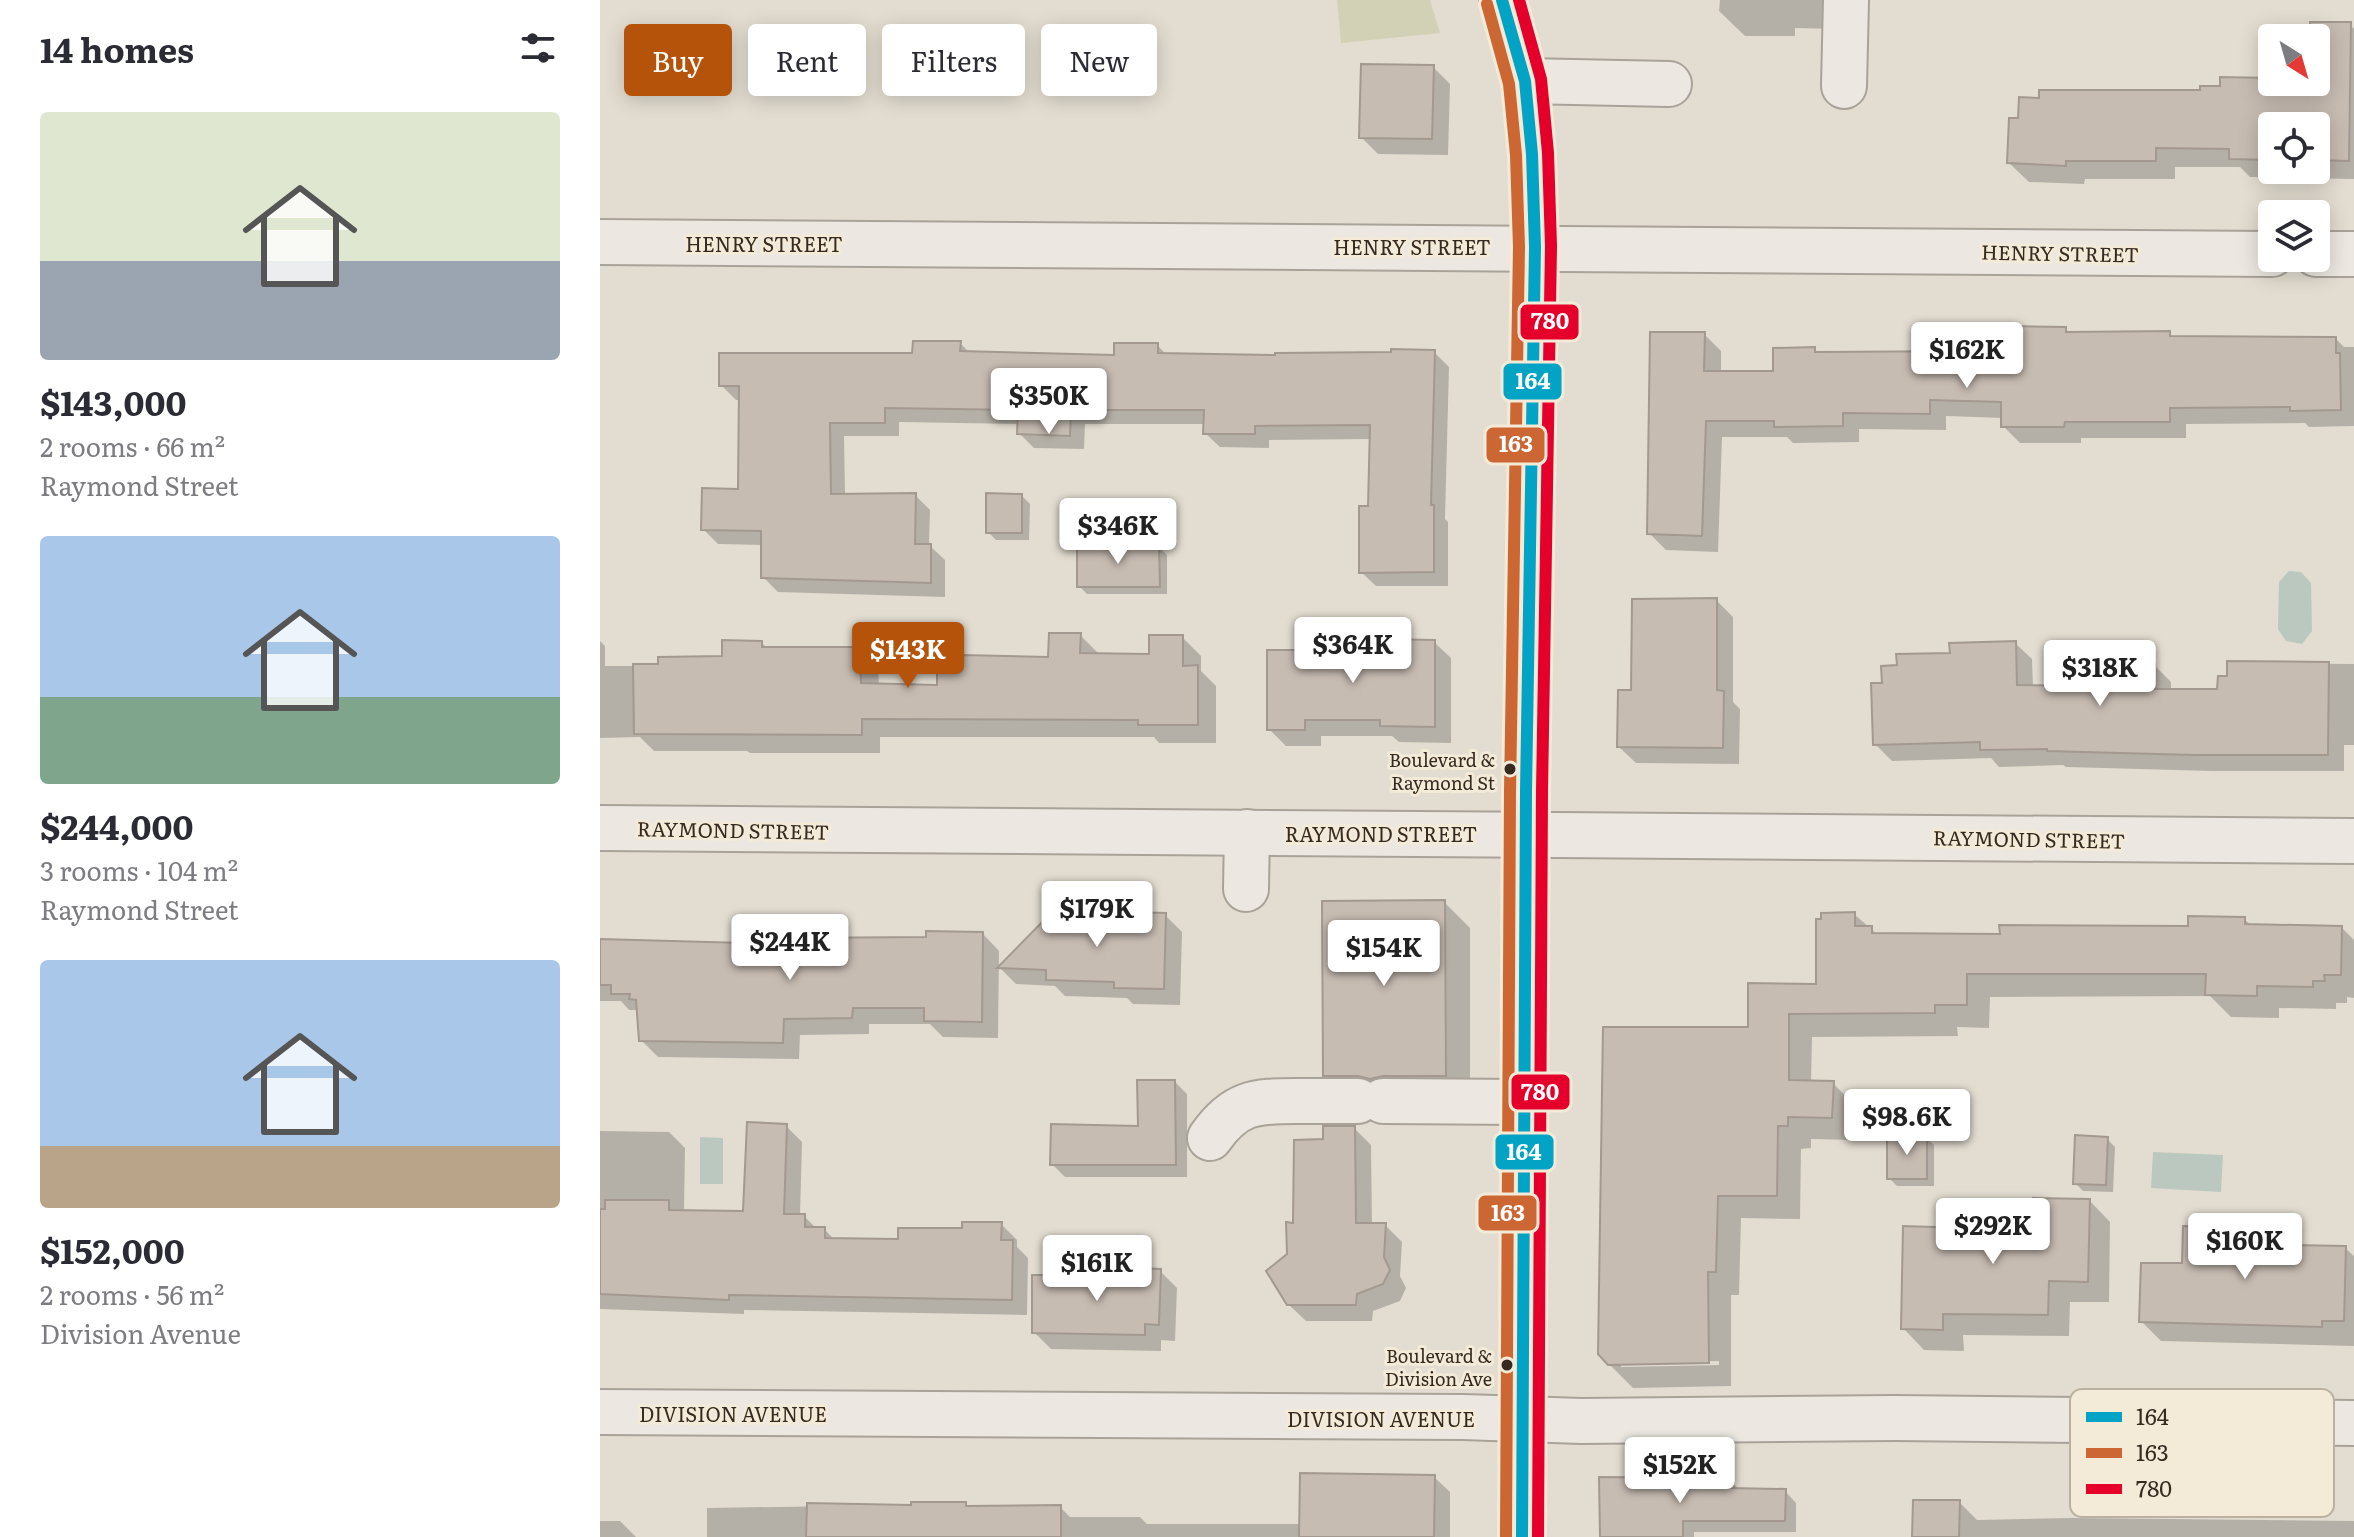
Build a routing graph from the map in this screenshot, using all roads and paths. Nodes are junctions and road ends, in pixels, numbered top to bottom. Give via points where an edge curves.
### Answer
1 (1502, 0) edge
2 (1846, 0) edge
3 (1525, 81) junction
4 (1669, 84) dead end
5 (1844, 86) dead end
6 (600, 242) edge
7 (1535, 247) junction
8 (2258, 254) edge
9 (2330, 254) edge
10 (2354, 254) edge
11 (600, 828) edge
12 (1247, 832) junction
13 (1526, 833) junction
14 (2354, 841) edge
15 (1246, 889) dead end
16 (1523, 1102) junction
17 (1210, 1138) dead end
18 (600, 1412) edge
19 (2070, 1419) edge
20 (1524, 1420) junction
21 (2334, 1423) edge
22 (2354, 1423) edge
23 (1522, 1537) edge

1 - 3 street
2 - 5 street
3 - 4 street
3 - 7 street
6 - 7 street, HENRY STREET
7 - 8 street, HENRY STREET
7 - 13 street
9 - 10 street
11 - 12 street, RAYMOND STREET
12 - 13 street, RAYMOND STREET
12 - 15 street
13 - 14 street, RAYMOND STREET
13 - 16 street
16 - 17 street via 1259,1101 1223,1120
16 - 20 street
18 - 20 street, DIVISION AVENUE
19 - 20 street, DIVISION AVENUE
20 - 23 street
21 - 22 street, DIVISION AVENUE

